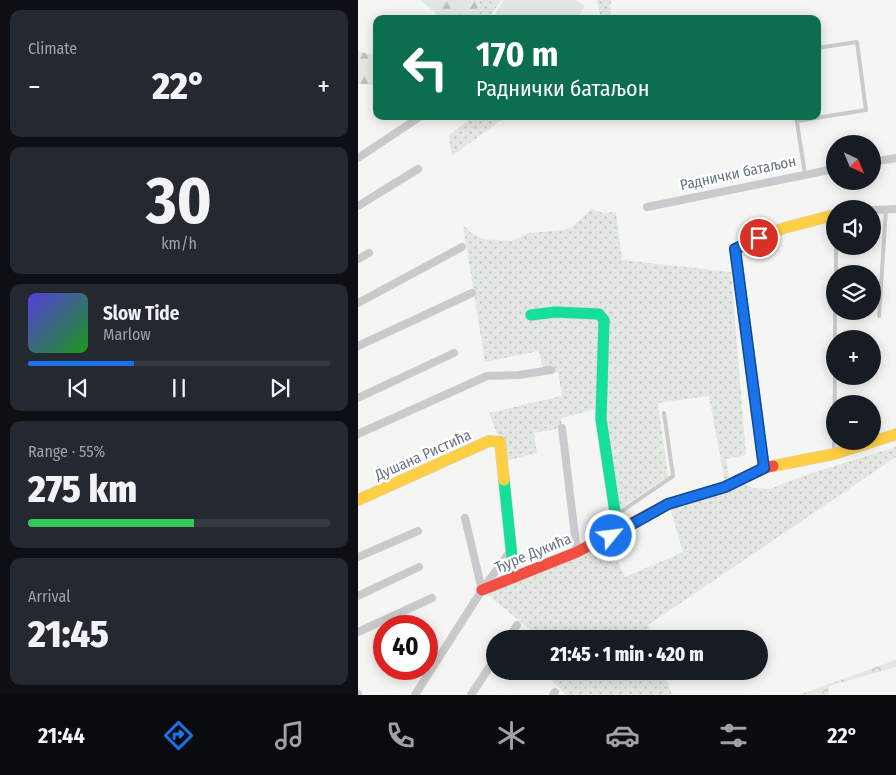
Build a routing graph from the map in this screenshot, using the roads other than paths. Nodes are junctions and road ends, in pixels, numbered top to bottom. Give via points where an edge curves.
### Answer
1 (821, 47) edge
2 (821, 115) edge
3 (415, 120) edge
4 (797, 120) edge
5 (358, 158) edge
6 (896, 158) edge
7 (881, 160) edge
8 (418, 169) dead end
9 (826, 170) edge
10 (805, 174) junction
11 (358, 206) edge
12 (647, 207) dead end
13 (881, 209) edge
14 (886, 209) junction
15 (896, 209) edge
16 (826, 217) edge
17 (462, 247) dead end
18 (369, 253) dead end
19 (358, 259) edge
20 (881, 276) edge
21 (472, 293) dead end
22 (358, 303) edge
23 (531, 315) dead end
24 (358, 346) edge
25 (454, 353) dead end
26 (551, 370) dead end
27 (834, 385) edge
28 (358, 398) edge
29 (664, 413) dead end
30 (562, 428) dead end
31 (358, 434) edge
32 (896, 434) edge
33 (834, 454) junction
34 (764, 468) junction
35 (358, 500) edge
36 (615, 516) junction
37 (465, 518) dead end
38 (418, 531) dead end
39 (611, 536) junction
40 (511, 550) junction
41 (577, 552) junction
42 (358, 557) edge
43 (419, 567) dead end
44 (514, 577) junction
45 (482, 590) junction
46 (358, 596) edge
47 (432, 598) dead end
48 (517, 625) dead end
49 (514, 630) edge
50 (358, 632) edge
51 (486, 672) edge
52 (414, 695) edge
53 (471, 695) edge

1 - 2 lane via 857,42 866,110
3 - 5 street
4 - 10 lane
6 - 7 street
8 - 11 street
9 - 10 street, Раднички батаљон
10 - 12 street, Раднички батаљон
13 - 14 street
14 - 15 street
14 - 20 lane
16 - 34 street via 784,228 735,249
17 - 22 street
18 - 19 street
21 - 24 street
23 - 36 street via 555,312 599,314 602,317 601,418
25 - 28 street
26 - 31 street via 487,376
27 - 33 lane
29 - 36 lane via 673,476
30 - 41 street
32 - 33 street, Ђуре Дукића
33 - 34 street, Ђуре Дукића
34 - 39 street, Ђуре Дукића via 725,487 668,504
35 - 40 street, Душана Ристића via 490,441 500,442
36 - 39 street
37 - 45 street
38 - 42 street
39 - 41 street, Ђуре Дукића
40 - 44 street
40 - 45 street
41 - 44 street, Ђуре Дукића
43 - 46 street
44 - 45 street, Ђуре Дукића
45 - 52 street, Ђуре Дукића
47 - 50 street
48 - 49 street
51 - 53 street

